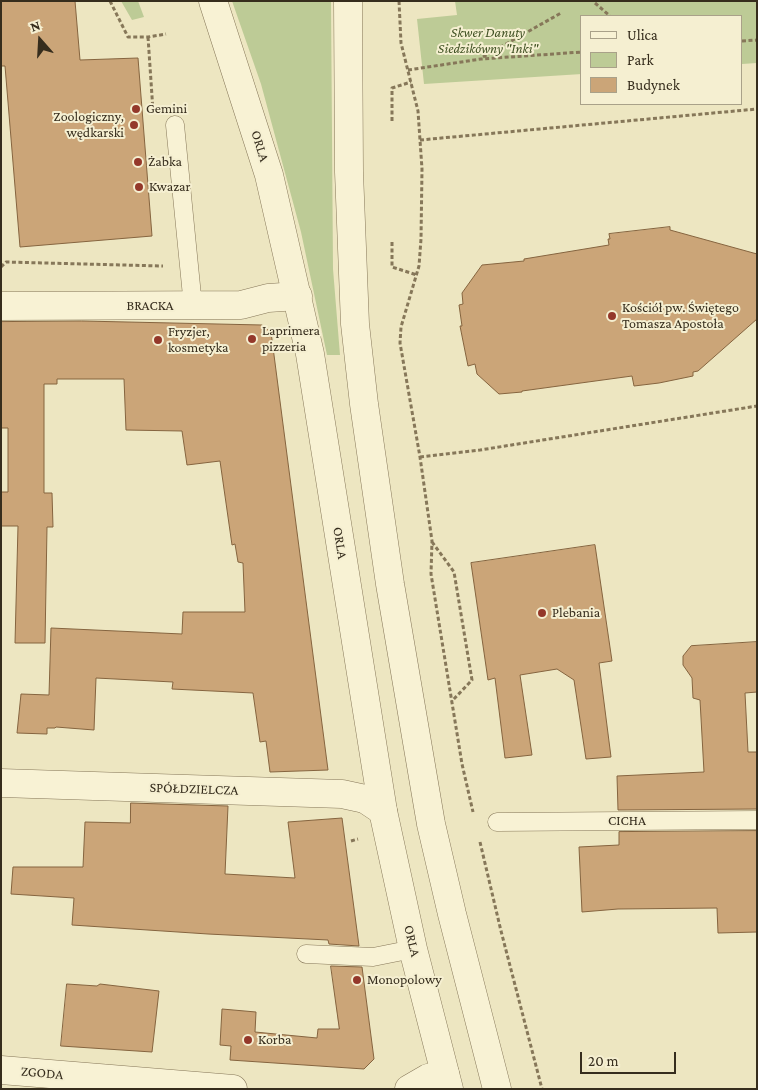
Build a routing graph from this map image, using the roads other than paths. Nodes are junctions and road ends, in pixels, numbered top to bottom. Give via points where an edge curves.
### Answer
1 (213, 1) edge
2 (348, 1) edge
3 (175, 125) dead end
4 (298, 296) junction
5 (1, 306) edge
6 (193, 306) junction
7 (1, 783) edge
8 (383, 811) junction
9 (757, 820) edge
10 (497, 822) dead end
11 (413, 948) junction
12 (306, 954) dead end
13 (1, 1070) edge
14 (447, 1081) edge
15 (233, 1089) edge
16 (409, 1089) edge
17 (497, 1089) edge

1 - 4 street, ORLA via 269,175
2 - 17 street via 349,172 355,324 364,404 390,584 432,824
3 - 6 lane
4 - 6 street, BRACKA via 268,298 241,305
4 - 8 street, ORLA
5 - 6 street, BRACKA
7 - 8 street, SPÓŁDZIELCZA via 342,794 365,799
8 - 11 street, ORLA
9 - 10 lane, CICHA
11 - 12 lane via 373,957
11 - 14 street, ORLA
13 - 15 street, ZGODA
14 - 16 street via 428,1078

